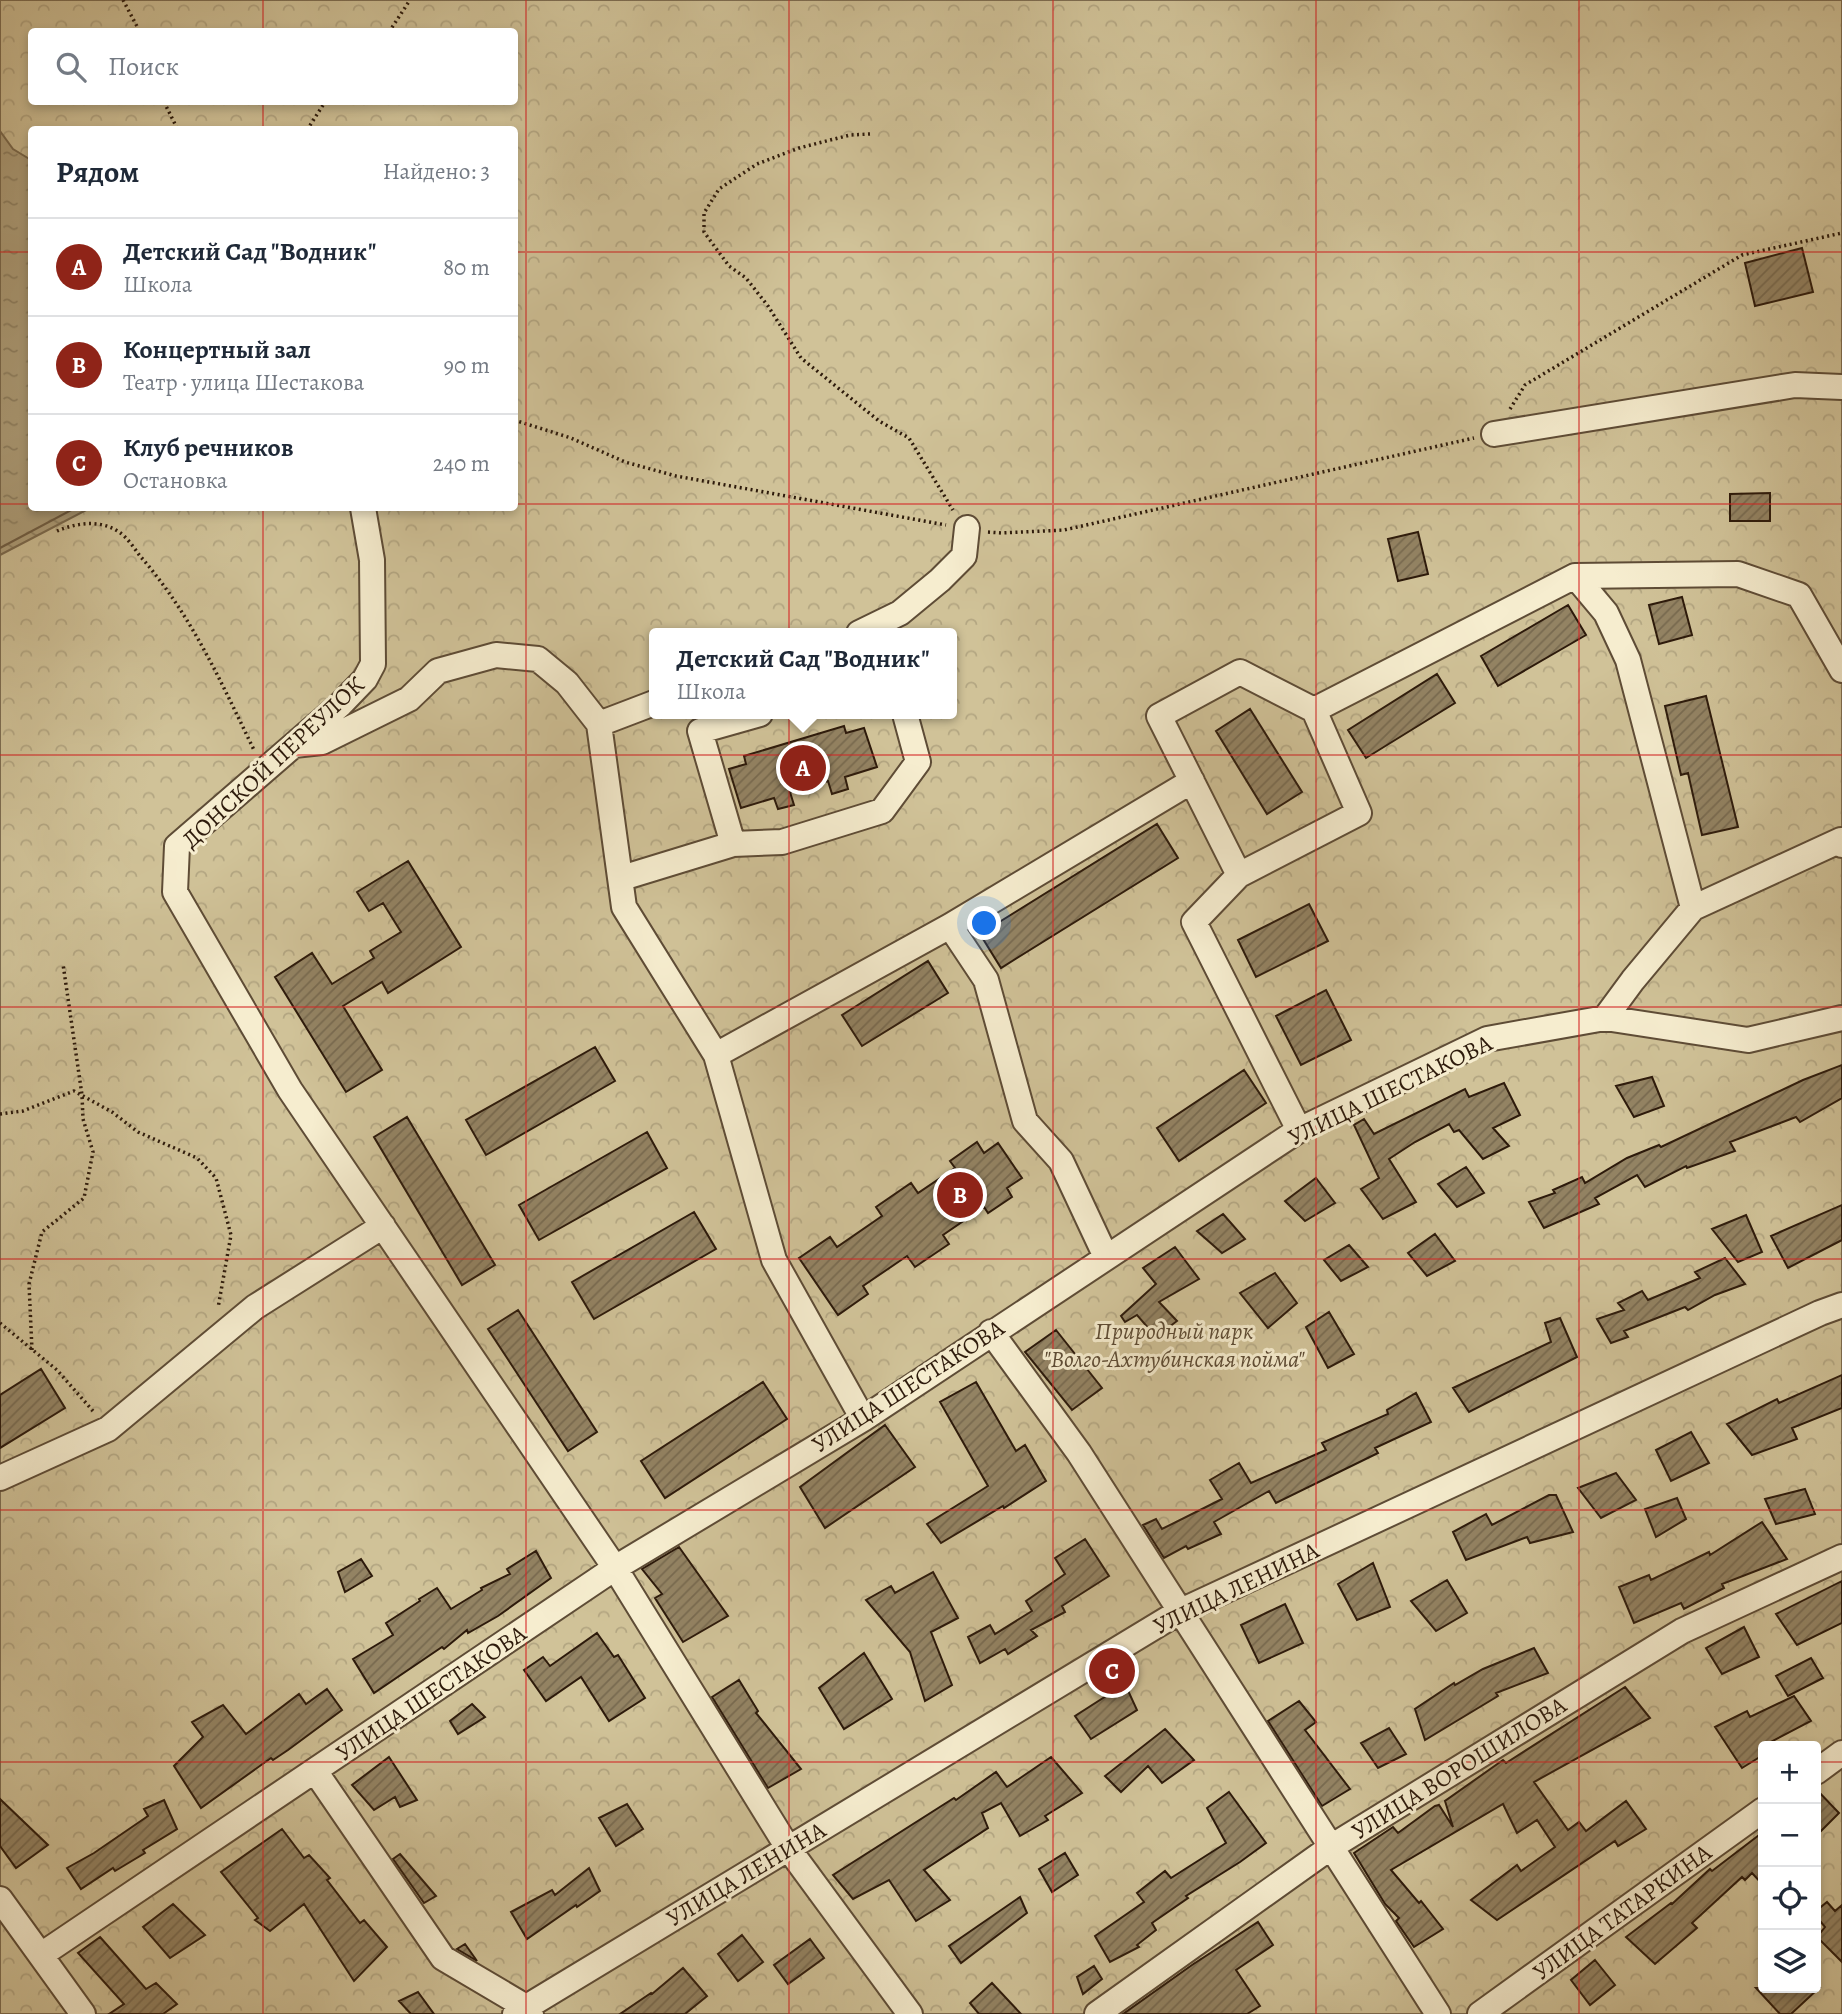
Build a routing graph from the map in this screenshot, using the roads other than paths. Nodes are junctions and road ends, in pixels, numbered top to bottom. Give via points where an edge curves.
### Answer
1 (1842, 387) edge
2 (1494, 434) road end
3 (364, 511) edge
4 (967, 528) road end
5 (1575, 576) junction
6 (869, 628) edge
7 (1842, 670) edge
8 (649, 705) edge
9 (1314, 710) junction
10 (742, 719) edge
11 (906, 719) edge
12 (599, 724) junction
13 (294, 745) junction
14 (1192, 781) junction
15 (1842, 841) edge
16 (733, 844) junction
17 (1239, 874) junction
18 (622, 878) junction
19 (1693, 908) junction
20 (950, 926) junction
21 (1605, 1018) junction
22 (1842, 1018) edge
23 (716, 1055) junction
24 (1299, 1130) junction
25 (383, 1226) junction
26 (1106, 1257) junction
27 (1842, 1305) edge
28 (991, 1332) junction
29 (863, 1419) junction
30 (0, 1478) edge
31 (1842, 1557) edge
32 (615, 1568) junction
33 (1180, 1612) junction
34 (1842, 1753) edge
35 (1821, 1768) edge
36 (315, 1771) junction
37 (1758, 1814) edge
38 (1331, 1847) junction
39 (788, 1848) junction
40 (0, 1899) edge
41 (41, 1955) junction
42 (524, 2012) edge
43 (83, 2014) edge
44 (910, 2014) edge
45 (1097, 2014) edge
46 (1438, 2014) edge
47 (1480, 2014) edge

1 - 2 street via 1795,385
3 - 13 street, ДОНСКОЙ ПЕРЕУЛОК via 372,560 373,664 340,705
4 - 6 street via 964,556 900,613
5 - 7 street via 1738,575 1799,594
5 - 9 street
5 - 19 street via 1606,613 1628,660
8 - 12 street
9 - 14 street via 1240,672 1159,716
9 - 17 street via 1359,813
10 - 16 street via 700,731
11 - 16 street via 918,762 883,811 782,842
12 - 13 street via 567,683 538,659 496,655 438,671 408,699 322,742
12 - 18 street
13 - 25 street, ДОНСКОЙ ПЕРЕУЛОК via 177,846 175,892 290,1090
14 - 17 street
14 - 20 street
15 - 19 street
16 - 18 street
17 - 24 street via 1194,922
18 - 23 street via 624,907
19 - 21 street
20 - 23 street
20 - 26 street via 986,980 1025,1121 1061,1161
21 - 22 street, УЛИЦА ШЕСТАКОВА via 1748,1040
21 - 24 street, УЛИЦА ШЕСТАКОВА via 1487,1040
23 - 29 street via 774,1260
24 - 26 street, УЛИЦА ШЕСТАКОВА
25 - 30 street via 255,1307 108,1429
25 - 32 street
26 - 28 street, УЛИЦА ШЕСТАКОВА
27 - 33 street, УЛИЦА ЛЕНИНА
28 - 29 street, УЛИЦА ШЕСТАКОВА
28 - 33 street via 1079,1453
29 - 32 street, УЛИЦА ШЕСТАКОВА
31 - 38 street, УЛИЦА ВОРОШИЛОВА via 1682,1630
32 - 36 street, УЛИЦА ШЕСТАКОВА
32 - 39 street
33 - 38 street
33 - 39 street, УЛИЦА ЛЕНИНА
34 - 35 street
36 - 41 street, УЛИЦА ШЕСТАКОВА
36 - 42 street via 443,1958
37 - 47 street, УЛИЦА ТАТАРКИНА
38 - 45 street, УЛИЦА ВОРОШИЛОВА
38 - 46 street
39 - 42 street, УЛИЦА ЛЕНИНА
39 - 44 street
40 - 41 street
41 - 43 street

